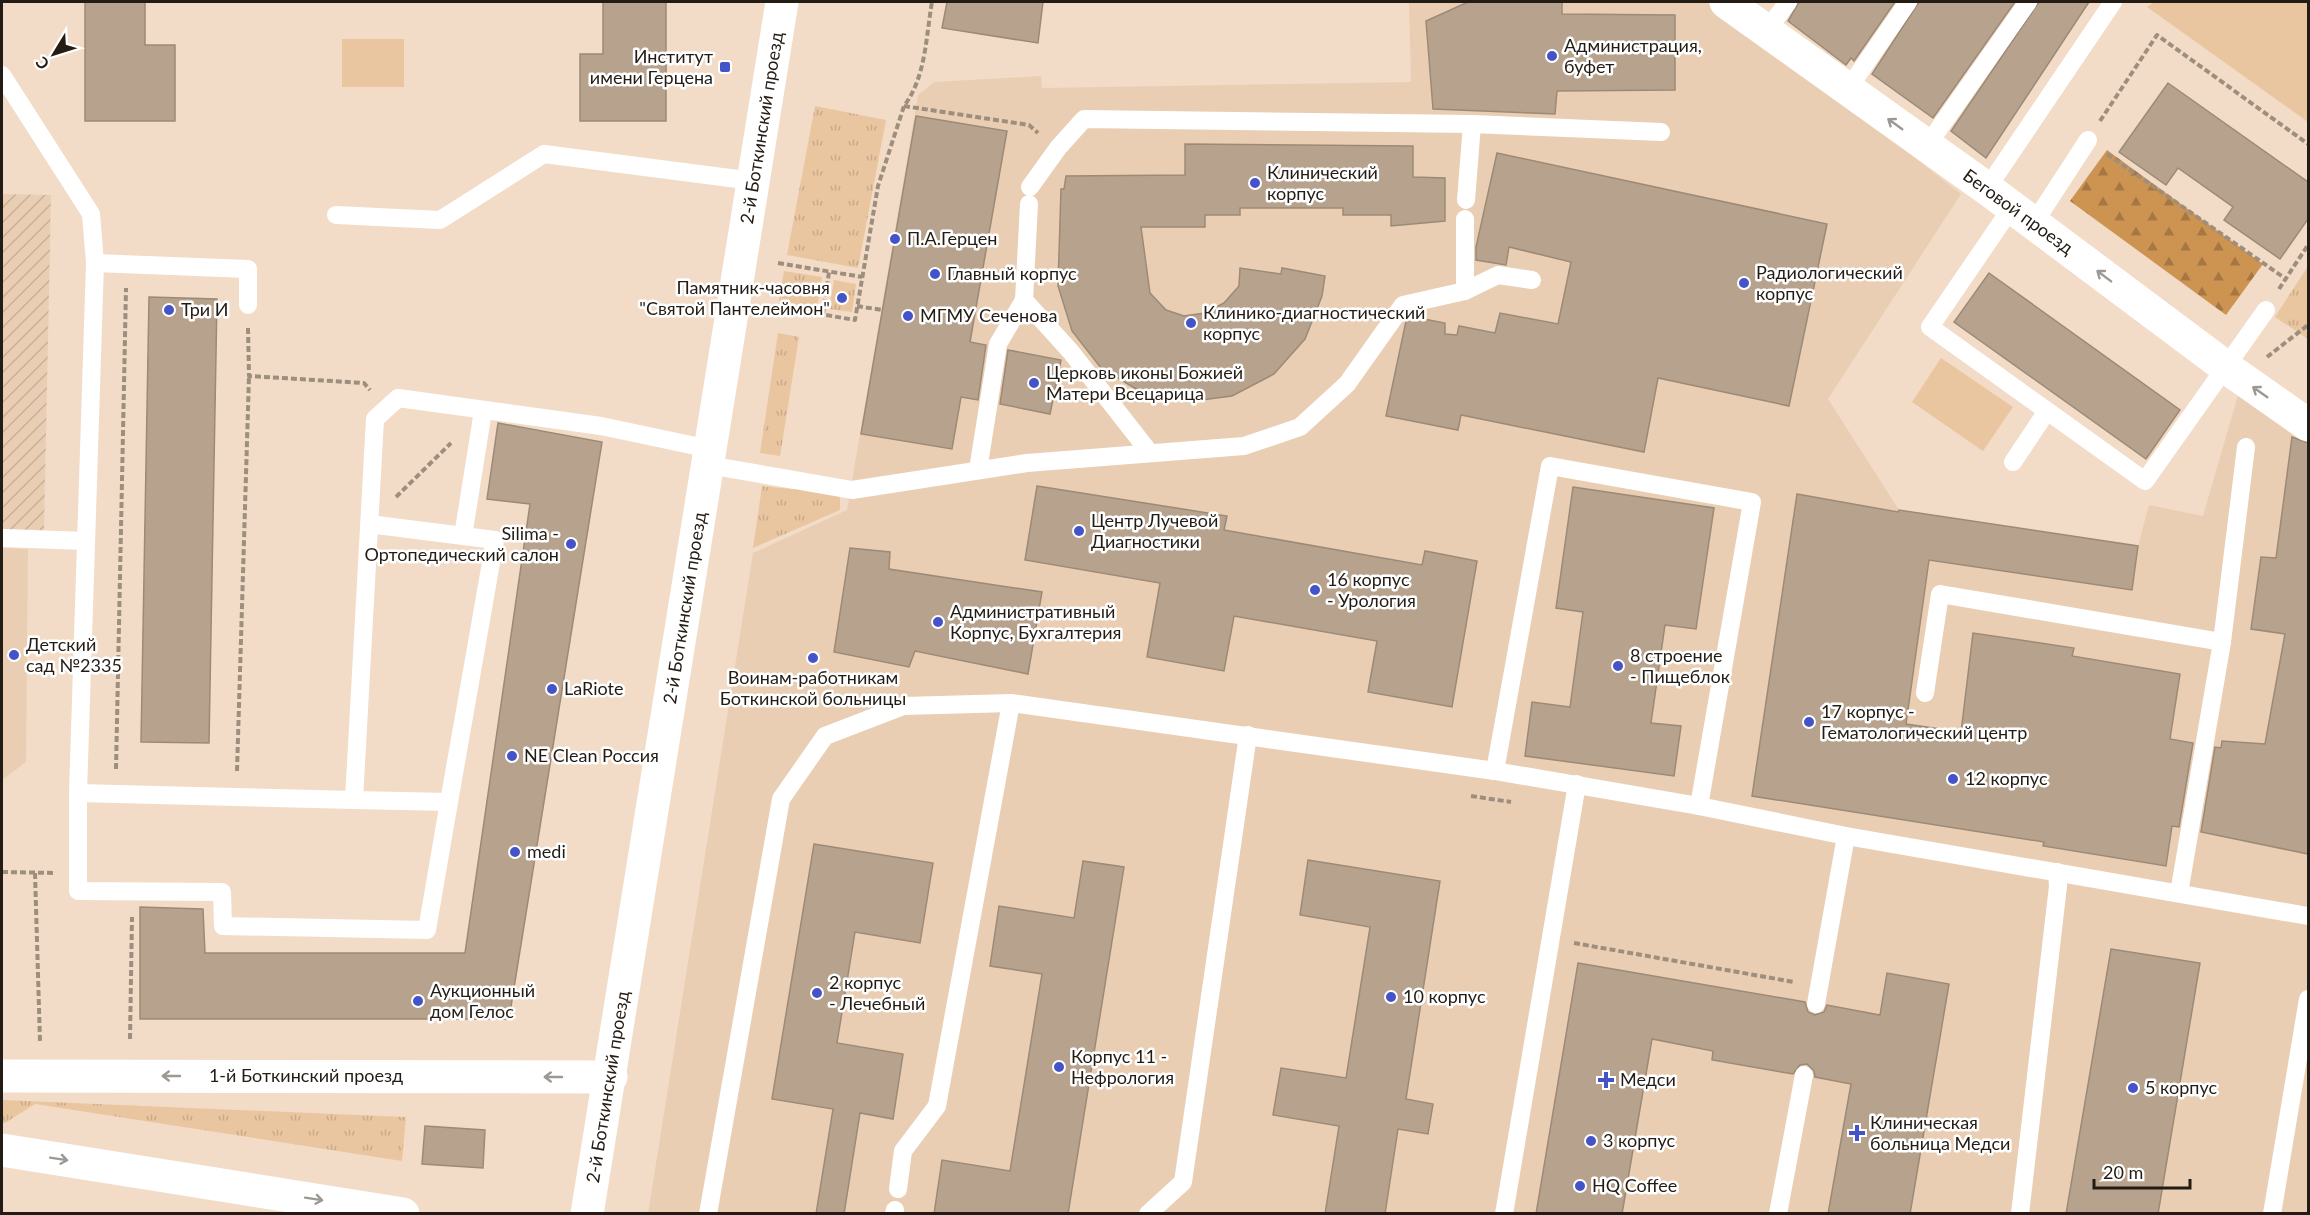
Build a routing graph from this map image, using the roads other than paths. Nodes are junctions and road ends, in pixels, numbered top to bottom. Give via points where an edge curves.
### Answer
1 (782, 2) edge
2 (1726, 2) edge
3 (1788, 2) edge
4 (1908, 2) edge
5 (2028, 2) edge
6 (2112, 2) edge
7 (1767, 30) junction
8 (2, 75) edge
9 (1848, 89) junction
10 (1472, 124) junction
11 (1661, 132) dead end
12 (2088, 140) road end
13 (1926, 147) junction
14 (753, 181) junction
15 (1466, 200) dead end
16 (2012, 207) junction
17 (336, 215) dead end
18 (1465, 219) dead end
19 (95, 263) junction
20 (1532, 280) dead end
21 (1465, 291) junction
22 (1024, 300) junction
23 (248, 305) road end
24 (2265, 310) road end
25 (2227, 368) junction
26 (483, 411) junction
27 (2047, 411) junction
28 (2308, 425) edge
29 (2246, 447) dead end
30 (1150, 453) junction
31 (709, 457) junction
32 (2013, 462) dead end
33 (978, 470) junction
34 (369, 524) junction
35 (463, 536) junction
36 (2, 538) edge
37 (86, 541) junction
38 (2222, 642) junction
39 (1924, 693) dead end
40 (1011, 703) junction
41 (1248, 735) junction
42 (1496, 771) junction
43 (1577, 784) junction
44 (78, 794) junction
45 (354, 800) junction
46 (449, 802) junction
47 (1699, 806) junction
48 (1846, 836) junction
49 (2057, 872) junction
50 (2179, 893) junction
51 (2308, 916) edge
52 (1817, 995) road end
53 (2308, 999) edge
54 (1804, 1075) dead end
55 (2, 1076) edge
56 (611, 1077) junction
57 (2, 1150) edge
58 (898, 1189) dead end
59 (266, 1202) edge
60 (404, 1214) edge
61 (587, 1214) edge
62 (708, 1214) edge
63 (1148, 1214) edge
64 (1504, 1214) edge
65 (1779, 1214) edge
66 (2020, 1214) edge
67 (2272, 1214) edge

1 - 14 street, 2-й Боткинский проезд
2 - 7 street, Беговой проезд
3 - 7 lane
4 - 9 lane
5 - 13 lane
6 - 16 lane via 1994,178
7 - 9 street, Беговой проезд
8 - 19 lane via 91,214
13 -> 9 street, Беговой проезд
10 - 11 lane
10 - 15 lane
10 - 22 lane via 1084,119 1058,148 1030,195
12 - 16 lane
13 - 16 street, Беговой проезд
14 - 17 lane via 544,154 441,220
14 - 31 street, 2-й Боткинский проезд
25 -> 16 street, Беговой проезд
16 - 27 lane via 1930,327
18 - 21 lane
19 - 23 lane via 248,269
19 - 37 lane
20 - 21 lane via 1498,275
21 - 30 lane via 1403,305 1347,384 1300,427 1244,446
22 - 30 lane via 1071,352
22 - 33 lane via 998,344
24 - 25 lane
25 - 27 lane via 2145,481
28 -> 25 street, Беговой проезд
26 - 31 lane via 601,426
26 - 34 lane via 398,398 386,408 375,419
26 - 35 lane
27 - 32 lane
29 - 38 lane
30 - 33 lane
31 - 33 lane via 852,489
31 - 56 street, 2-й Боткинский проезд
34 - 35 lane
34 - 45 lane
35 - 46 lane via 495,540
36 - 37 lane
37 - 44 lane
38 - 39 lane via 1940,594
38 - 50 lane
40 - 41 lane
40 - 58 lane via 937,1106 903,1151
40 - 62 lane via 903,706 825,736 781,799
41 - 42 lane
41 - 63 lane via 1183,1182
42 - 43 lane
42 - 47 lane via 1550,466 1562,468 1752,502
43 - 47 lane
43 - 64 lane
44 - 45 lane
44 - 46 lane via 78,891 222,892 223,926 427,930
45 - 46 lane
47 - 48 lane
48 - 49 lane
48 - 52 lane
49 - 50 lane
49 - 66 lane
50 - 51 lane
53 - 67 lane
54 - 65 lane
56 -> 55 street, 1-й Боткинский проезд
56 - 61 street, 2-й Боткинский проезд
57 -> 59 street
59 -> 60 street

